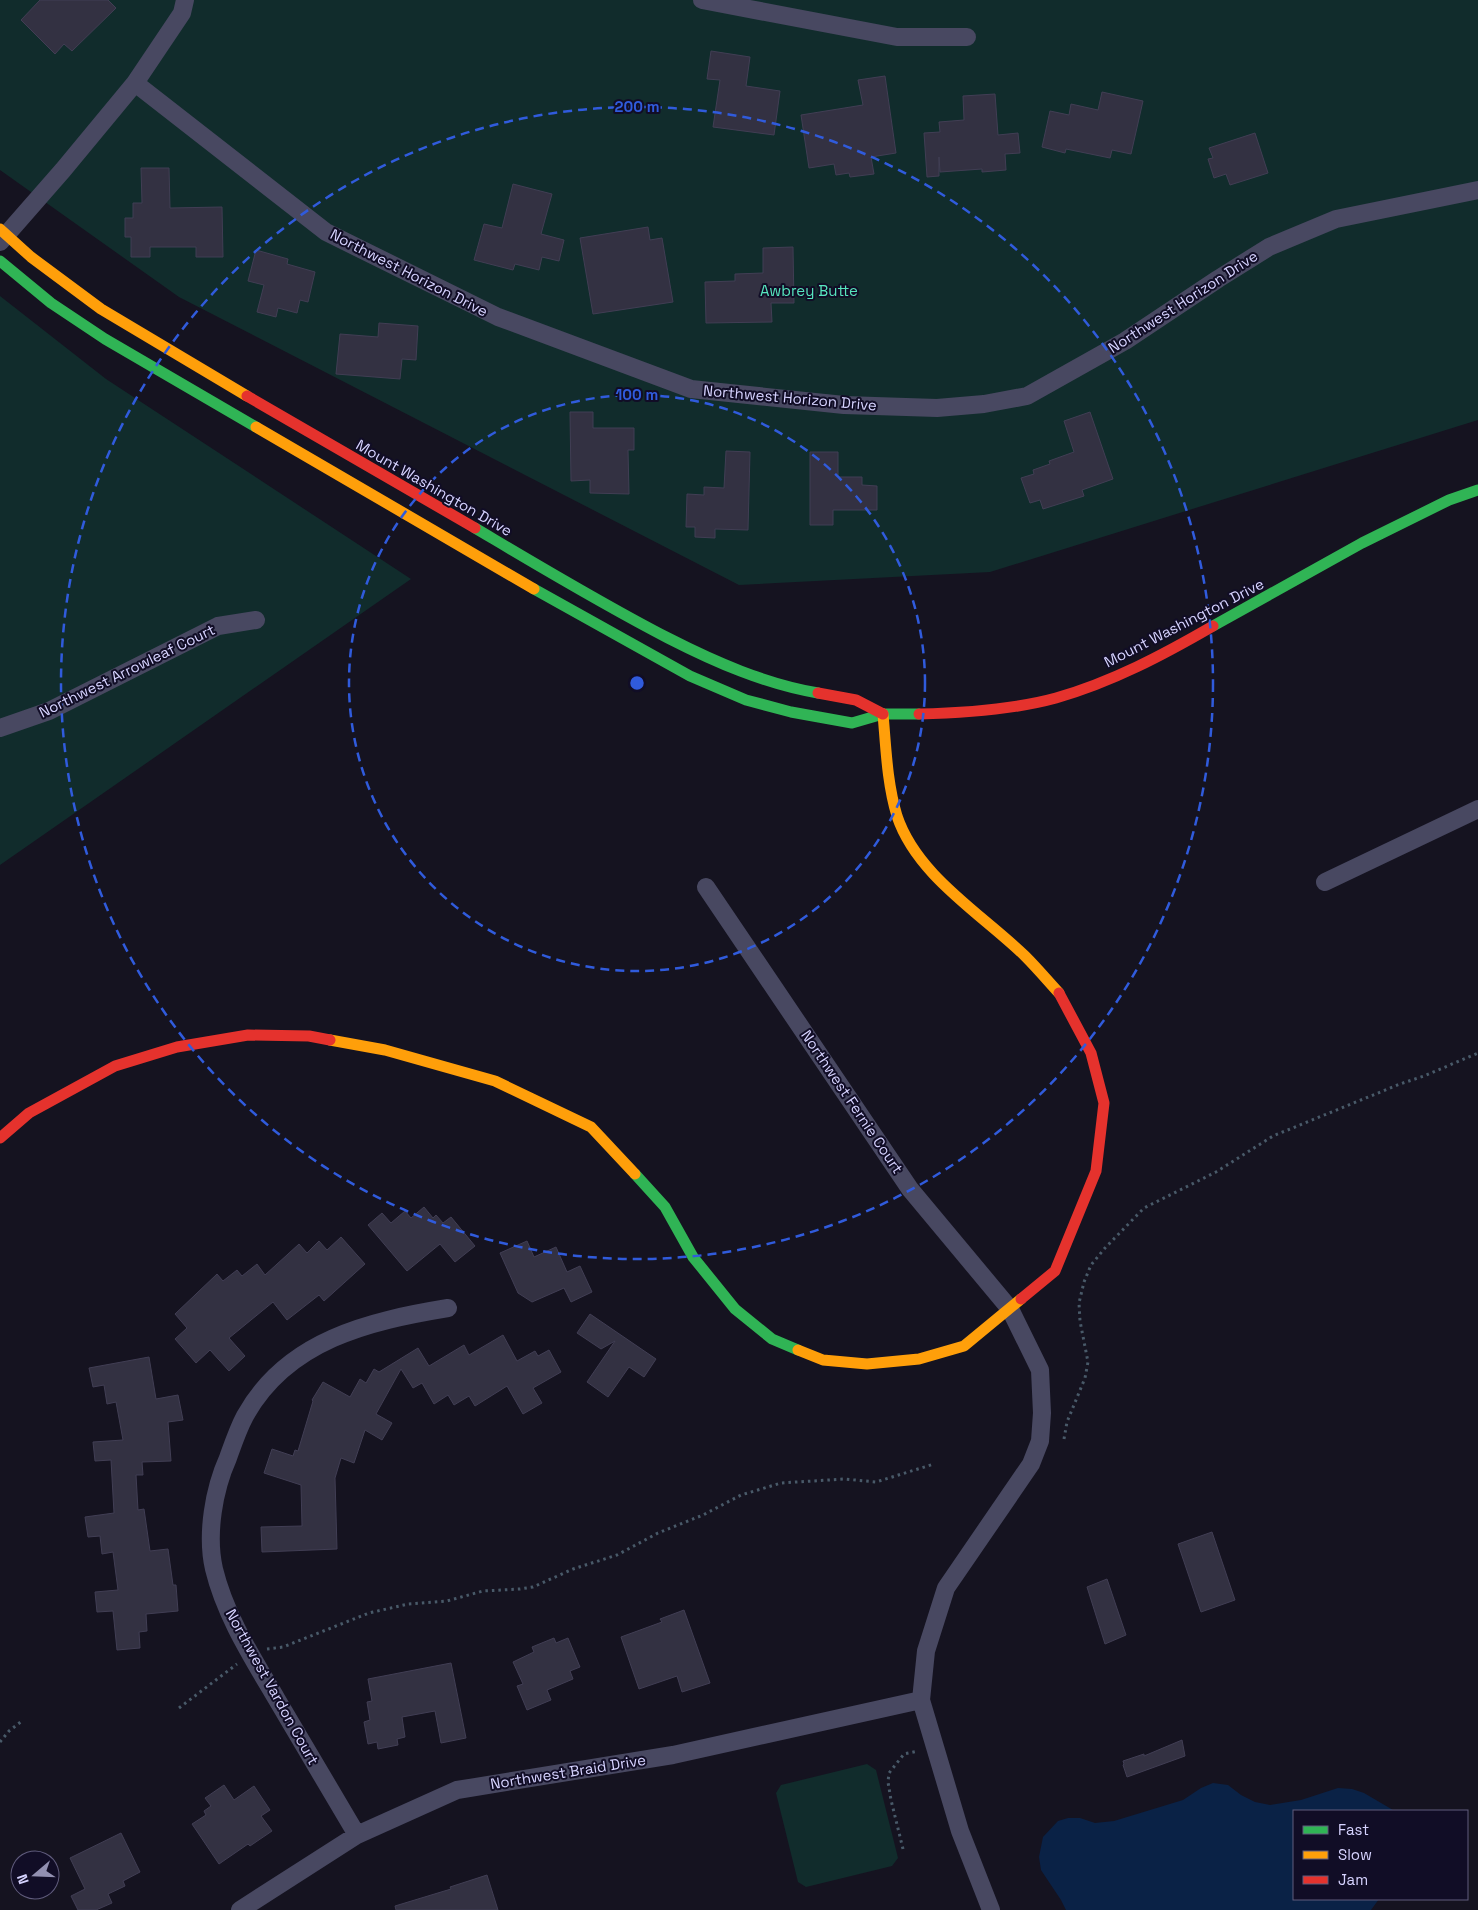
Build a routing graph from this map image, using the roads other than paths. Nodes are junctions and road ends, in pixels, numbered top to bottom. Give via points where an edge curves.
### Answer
1 (185, 0) edge
2 (702, 0) edge
3 (967, 37) dead end
4 (134, 83) junction
5 (1478, 190) edge
6 (2, 235) edge
7 (0, 260) edge
8 (1478, 490) edge
9 (256, 620) dead end
10 (883, 714) junction
11 (0, 728) edge
12 (1478, 809) edge
13 (1325, 882) dead end
14 (706, 887) dead end
15 (0, 1138) edge
16 (448, 1308) dead end
17 (1010, 1309) junction
18 (921, 1700) junction
19 (357, 1834) junction
20 (240, 1910) edge
21 (991, 1910) edge

1 - 4 street via 182,13
2 - 3 street via 897,37
4 - 5 street, Northwest Horizon Drive via 326,232 498,317 691,389 844,406 938,408 1026,396 1125,341 1269,247 1336,219
4 - 6 street via 63,170
6 - 10 main road, Mount Washington Drive via 101,309 174,354 626,617 712,660 756,677 810,692 856,700
7 - 10 main road, Mount Washington Drive via 51,303 105,339 538,592 690,676 746,700 791,712 852,723
8 - 10 main road, Mount Washington Drive via 1449,500 1362,543 1184,643 1102,682 1056,698 1017,706 960,714
9 - 11 street, Northwest Arrowleaf Court via 218,626 49,711
10 - 17 main road via 890,789 898,818 911,843 927,866 961,901 1025,956 1062,996 1091,1053 1104,1103 1096,1171 1055,1271
12 - 13 street
14 - 17 street, Northwest Fernie Court via 910,1189
15 - 17 main road via 29,1113 115,1066 177,1047 248,1034 309,1036 385,1050 496,1081 591,1127 665,1206 693,1257 735,1309 772,1339 822,1360 866,1364 919,1359 964,1346
16 - 19 street, Northwest Vardon Court via 371,1323 311,1348 291,1362 268,1384 245,1416 219,1478 211,1528 213,1567 223,1600 249,1653
17 - 18 street, Northwest Fernie Court via 1040,1370 1040,1441 1030,1464 946,1588 926,1651
18 - 19 street, Northwest Braid Drive via 673,1755 457,1790
18 - 21 street via 960,1830
19 - 20 street, Northwest Braid Drive

